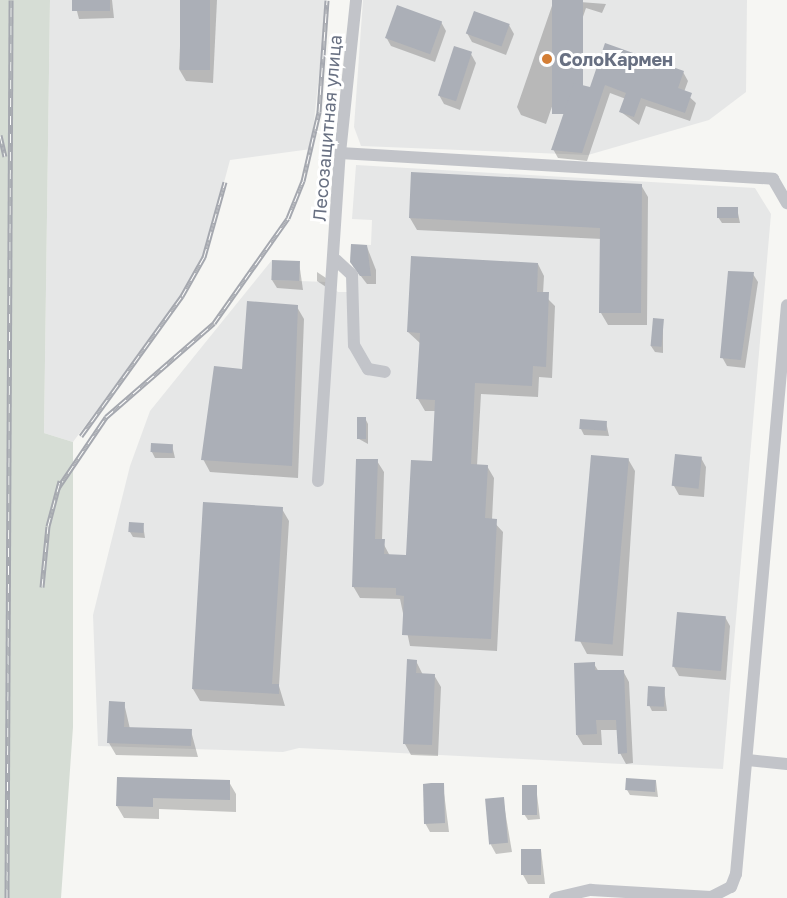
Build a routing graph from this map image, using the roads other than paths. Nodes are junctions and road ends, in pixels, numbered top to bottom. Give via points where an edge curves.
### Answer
1 (356, 0) edge
2 (340, 153) junction
3 (787, 178) edge
4 (773, 179) junction
5 (787, 203) edge
6 (336, 260) junction
7 (787, 305) edge
8 (385, 372) dead end
9 (318, 481) dead end
10 (748, 760) junction
11 (787, 764) edge
12 (555, 898) edge

1 - 2 street, Лесозащитная улица
2 - 4 street
2 - 6 street, Лесозащитная улица
3 - 4 street
4 - 5 street
6 - 8 street via 352,275 354,345 368,369
6 - 9 street, Лесозащитная улица
7 - 10 street
10 - 11 street
10 - 12 street via 731,887 711,897 591,890

